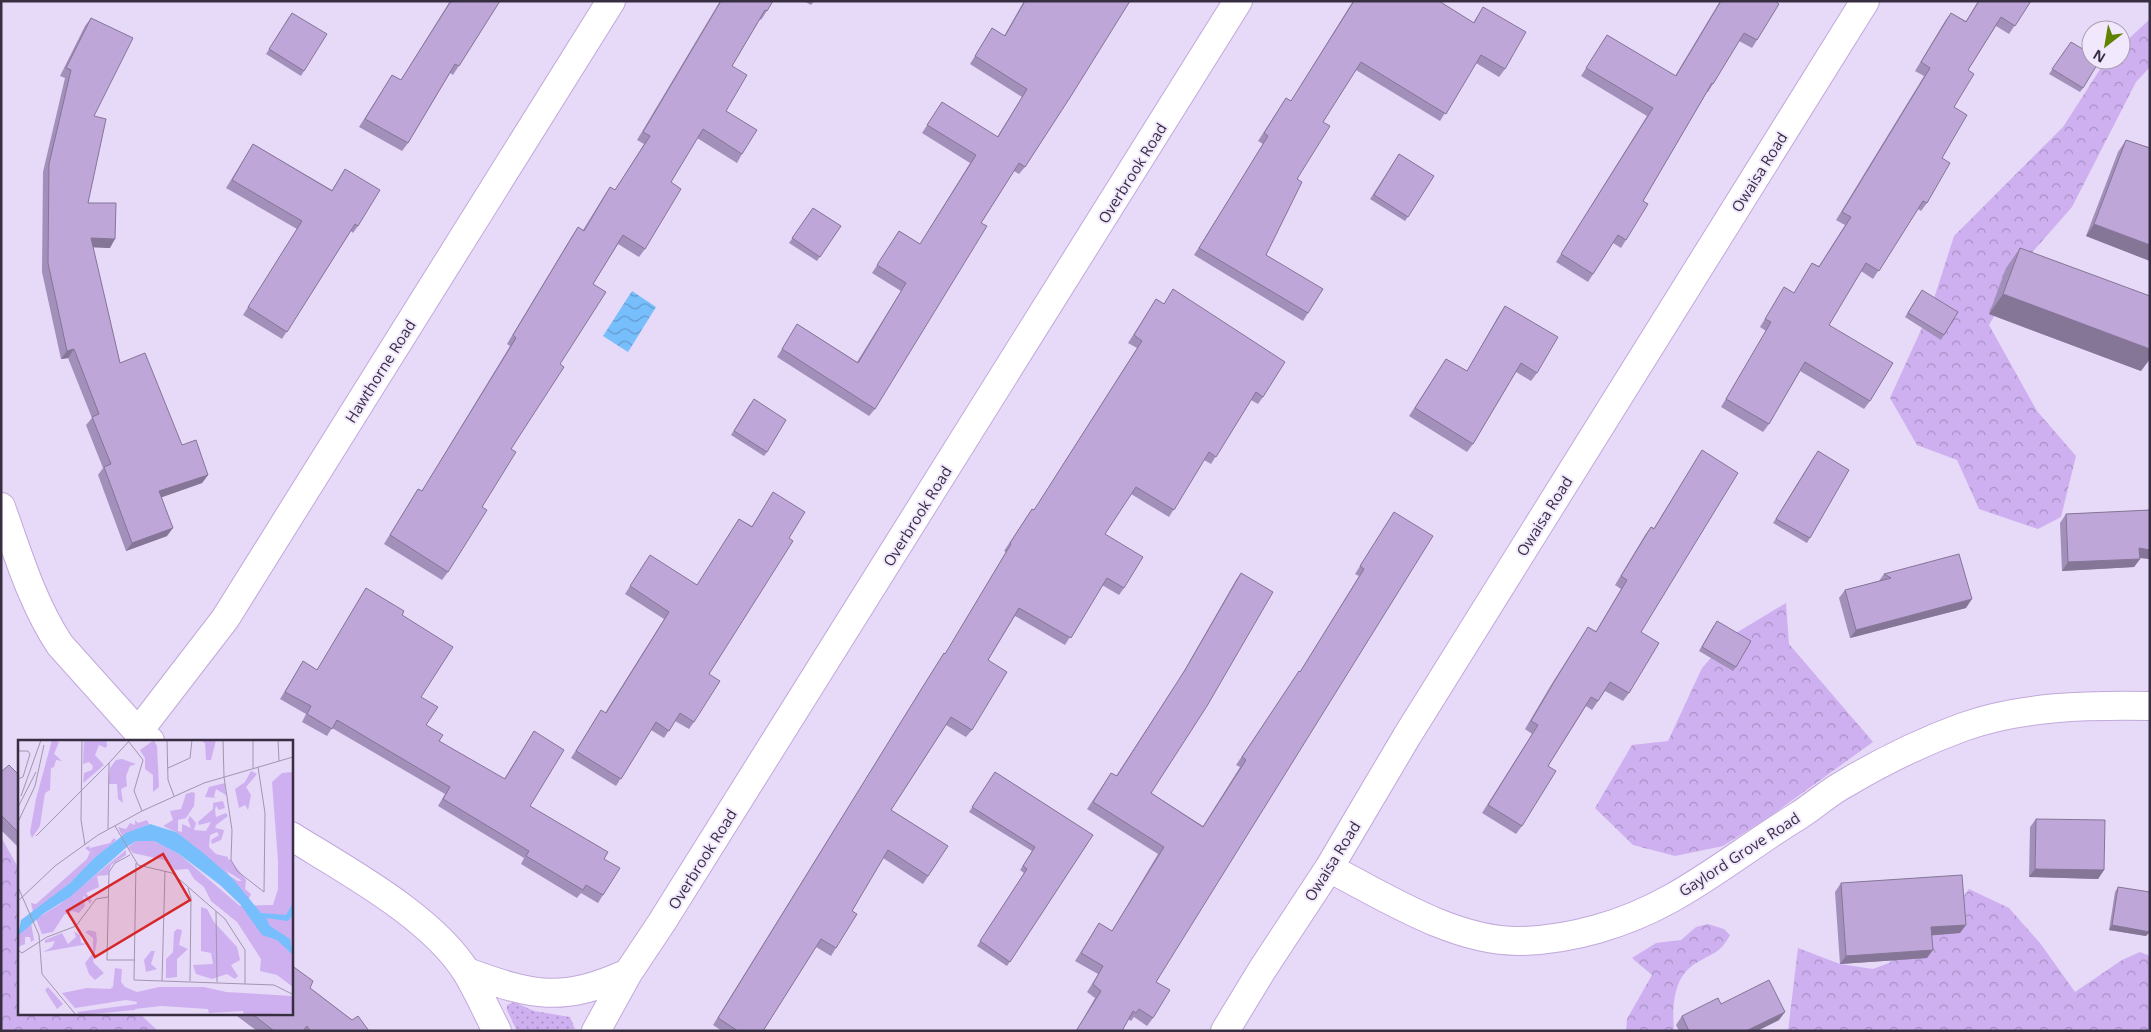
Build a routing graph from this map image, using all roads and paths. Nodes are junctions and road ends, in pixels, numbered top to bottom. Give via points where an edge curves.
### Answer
1 (611, 1) edge
2 (1238, 1) edge
3 (1865, 1) edge
4 (1, 507) edge
5 (2150, 706) edge
6 (144, 737) edge
7 (292, 837) edge
8 (1329, 868) junction
9 (467, 972) junction
10 (628, 973) junction
11 (497, 1031) edge
12 (596, 1031) edge
13 (1225, 1031) edge

1 - 6 street, Hawthorne Road via 225,620
2 - 10 street, Overbrook Road
3 - 8 street, Owaisa Road via 1410,730
4 - 6 street via 30,589 50,630
5 - 8 street, Gaylord Grove Road via 2079,706 2002,717 1965,727 1902,752 1844,784 1670,899 1592,931 1521,941 1491,938 1436,923
7 - 9 street via 432,930
8 - 13 street, Owaisa Road
9 - 10 street via 530,992 564,994 600,985
9 - 11 street
10 - 12 street, Overbrook Road

